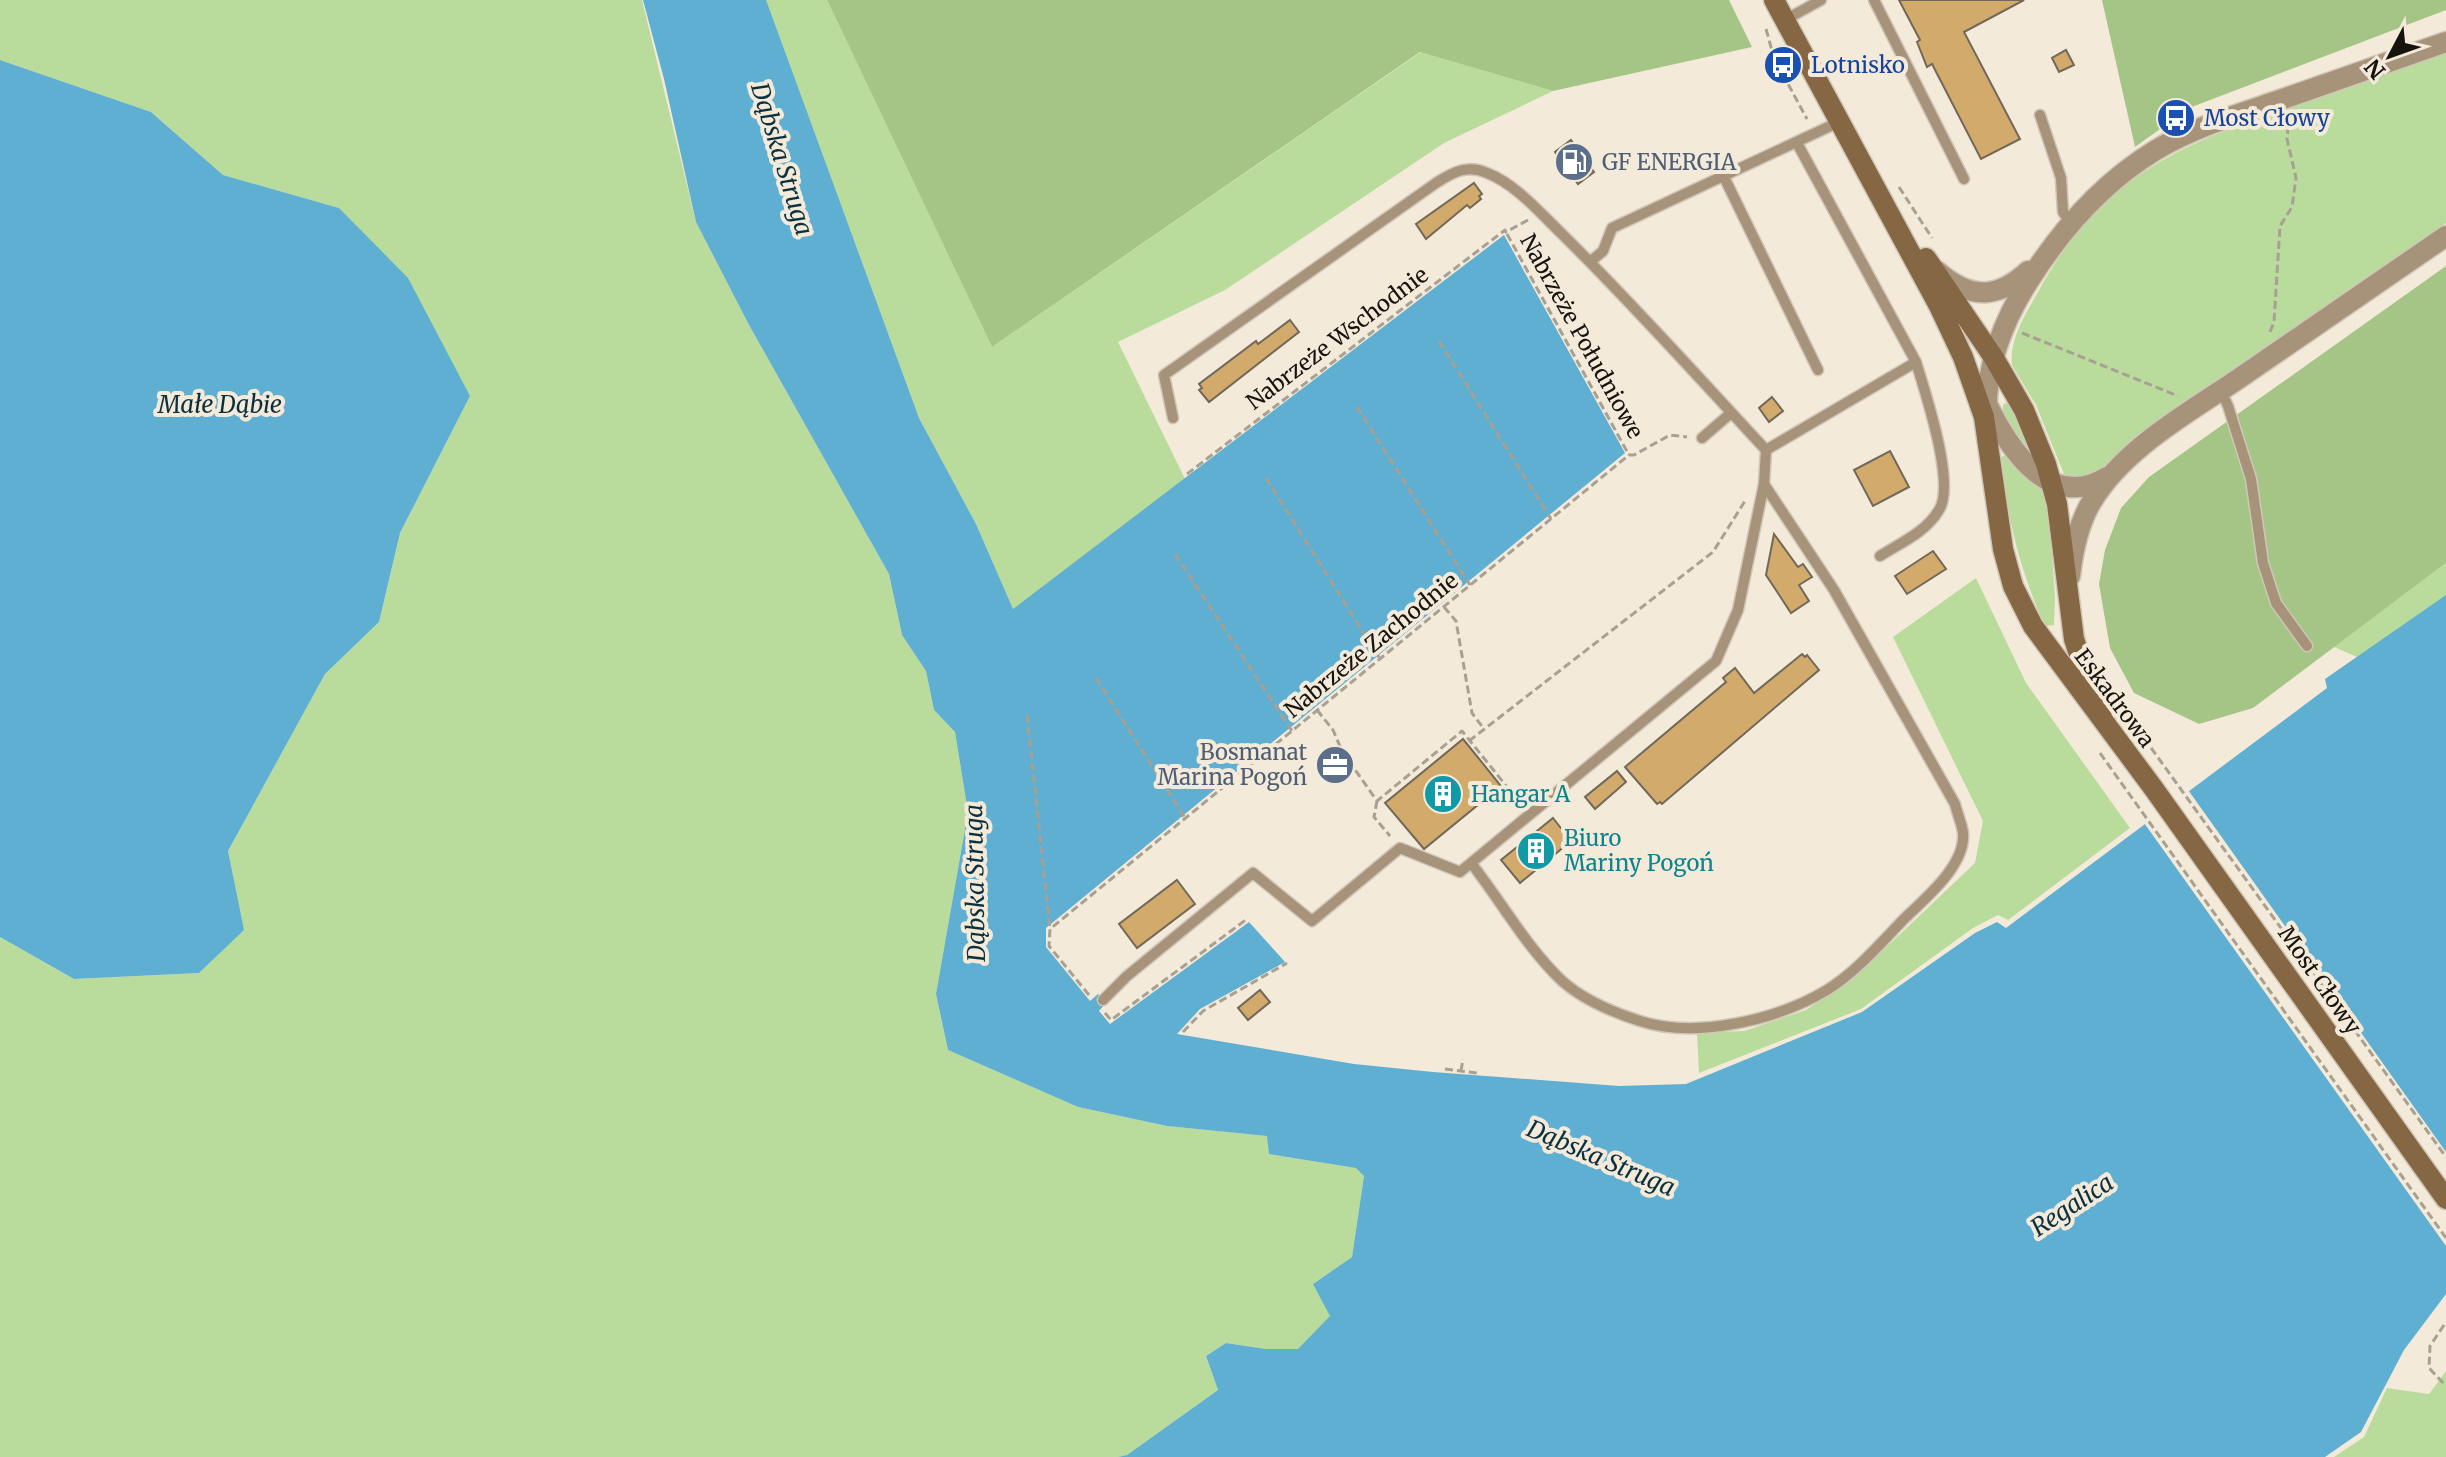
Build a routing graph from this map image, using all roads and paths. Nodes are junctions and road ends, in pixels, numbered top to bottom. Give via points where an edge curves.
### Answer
1 (1774, 0) edge
2 (1821, 0) edge
3 (1874, 0) edge
4 (1785, 20) junction
5 (2446, 42) edge
6 (2290, 112) dead end
7 (2040, 115) dead end
8 (1839, 122) junction
9 (1797, 143) junction
10 (1724, 177) junction
11 (1964, 179) dead end
12 (1873, 183) junction
13 (1898, 186) dead end
14 (1540, 213) junction
15 (2072, 224) junction
16 (1506, 232) junction
17 (2446, 236) edge
18 (1932, 238) dead end
19 (2046, 255) junction
20 (1590, 262) junction
21 (1931, 267) junction
22 (2024, 334) dead end
23 (2267, 339) dead end
24 (1439, 341) dead end
25 (1994, 358) junction
26 (1916, 362) junction
27 (1818, 370) dead end
28 (1968, 370) junction
29 (2221, 391) junction
30 (1987, 404) junction
31 (2201, 405) junction
32 (1357, 407) dead end
33 (1731, 413) junction
34 (1173, 418) dead end
35 (1702, 438) joint
36 (1989, 442) junction
37 (1766, 450) junction
38 (1629, 455) junction
39 (2117, 470) junction
40 (1187, 474) dead end
41 (1266, 478) dead end
42 (2051, 480) junction
43 (1764, 484) junction
44 (1551, 519) junction
45 (1175, 554) dead end
46 (1880, 556) dead end
47 (1470, 585) junction
48 (1443, 607) junction
49 (2068, 608) junction
50 (2307, 646) dead end
51 (1380, 659) junction
52 (1096, 678) dead end
53 (2118, 701) dead end
54 (1317, 710) junction
55 (1027, 715) dead end
56 (1484, 729) junction
57 (1292, 731) junction
58 (1469, 741) junction
59 (2154, 789) junction
60 (2133, 800) dead end
61 (1377, 801) junction
62 (1530, 816) junction
63 (1185, 818) junction
64 (1400, 848) junction
65 (1471, 863) junction
66 (1247, 919) dead end
67 (1050, 929) junction
68 (1287, 963) dead end
69 (1099, 1002) junction
70 (1183, 1032) dead end
71 (1463, 1059) dead end
72 (1445, 1069) dead end
73 (1461, 1071) junction
74 (1477, 1073) dead end
75 (2446, 1157) edge
76 (2446, 1199) edge
77 (2446, 1238) edge
78 (2444, 1325) dead end
79 (2446, 1386) edge

1 - 4 street
2 - 4 lane
3 - 11 lane
4 - 8 street
5 - 15 street, Eskadrowa via 2167,144 2121,175
6 - 23 path via 2287,139 2296,178 2292,207 2280,226 2274,322
7 - 15 lane via 2061,178 2063,212
8 - 9 lane
8 - 12 street
9 - 10 lane
9 - 26 lane
10 - 20 lane via 1612,228 1603,251
10 - 27 lane
12 - 21 street, Eskadrowa
12 - 28 street, Eskadrowa
13 - 18 path
14 - 16 path, Nabrzeże Wschodnie
14 - 20 lane
14 - 34 lane via 1489,173 1455,171 1164,375
15 - 19 street, Eskadrowa
16 - 38 path, Nabrzeże Południowe
16 - 40 path, Nabrzeże Wschodnie
17 - 29 street, Eskadrowa
19 - 21 street, Eskadrowa via 2006,288 1989,293 1955,286
19 - 25 street, Eskadrowa via 2006,321
20 - 33 lane
21 - 25 street, Eskadrowa
22 - 31 path
24 - 44 path
25 - 30 street, Eskadrowa
25 - 42 street, Eskadrowa via 2024,410
26 - 37 lane
26 - 46 lane via 1936,430 1942,506 1926,527
28 - 30 street, Eskadrowa
28 - 36 street, Eskadrowa
29 - 31 street, Eskadrowa
29 - 50 lane via 2251,479 2263,563 2276,603
30 - 36 street, Eskadrowa
30 - 42 street, Eskadrowa via 2024,464
31 - 39 street, Eskadrowa
32 - 47 path
33 - 35 lane
33 - 37 lane
35 - 38 path, Nabrzeże Zachodnie via 1670,435
36 - 59 street, Eskadrowa via 2013,586 2058,662
37 - 43 lane
38 - 44 path, Nabrzeże Zachodnie
39 - 42 street, Eskadrowa via 2081,487
39 - 49 street, Eskadrowa via 2082,520 2073,548
41 - 51 path
42 - 49 street, Eskadrowa
43 - 56 path via 1748,495 1713,552
43 - 62 lane via 1738,610 1716,661
43 - 65 lane via 1834,590 1955,804 1964,834 1960,855 1943,881 1828,989 1716,1028 1684,1028 1643,1022 1598,1005 1561,980
44 - 47 path, Nabrzeże Zachodnie
45 - 57 path
47 - 48 path, Nabrzeże Zachodnie
48 - 51 path, Nabrzeże Zachodnie
48 - 56 path via 1456,621 1472,713
49 - 59 street, Eskadrowa via 2085,672
51 - 54 path, Nabrzeże Zachodnie
52 - 63 path
53 - 75 path
54 - 57 path, Nabrzeże Zachodnie
54 - 61 path
55 - 67 path
56 - 58 path
57 - 63 path, Nabrzeże Zachodnie
58 - 61 path via 1462,731
58 - 62 path
59 - 76 street, Most Cłowy
60 - 77 path
61 - 64 path via 1374,817
62 - 65 lane
63 - 67 path, Nabrzeże Zachodnie
64 - 65 lane via 1460,872
64 - 69 lane via 1312,921 1253,873
66 - 69 path via 1111,1020
67 - 69 path via 1049,946
68 - 70 path via 1203,1011
71 - 73 path
72 - 73 path
73 - 74 path
78 - 79 path via 2430,1346 2429,1368

